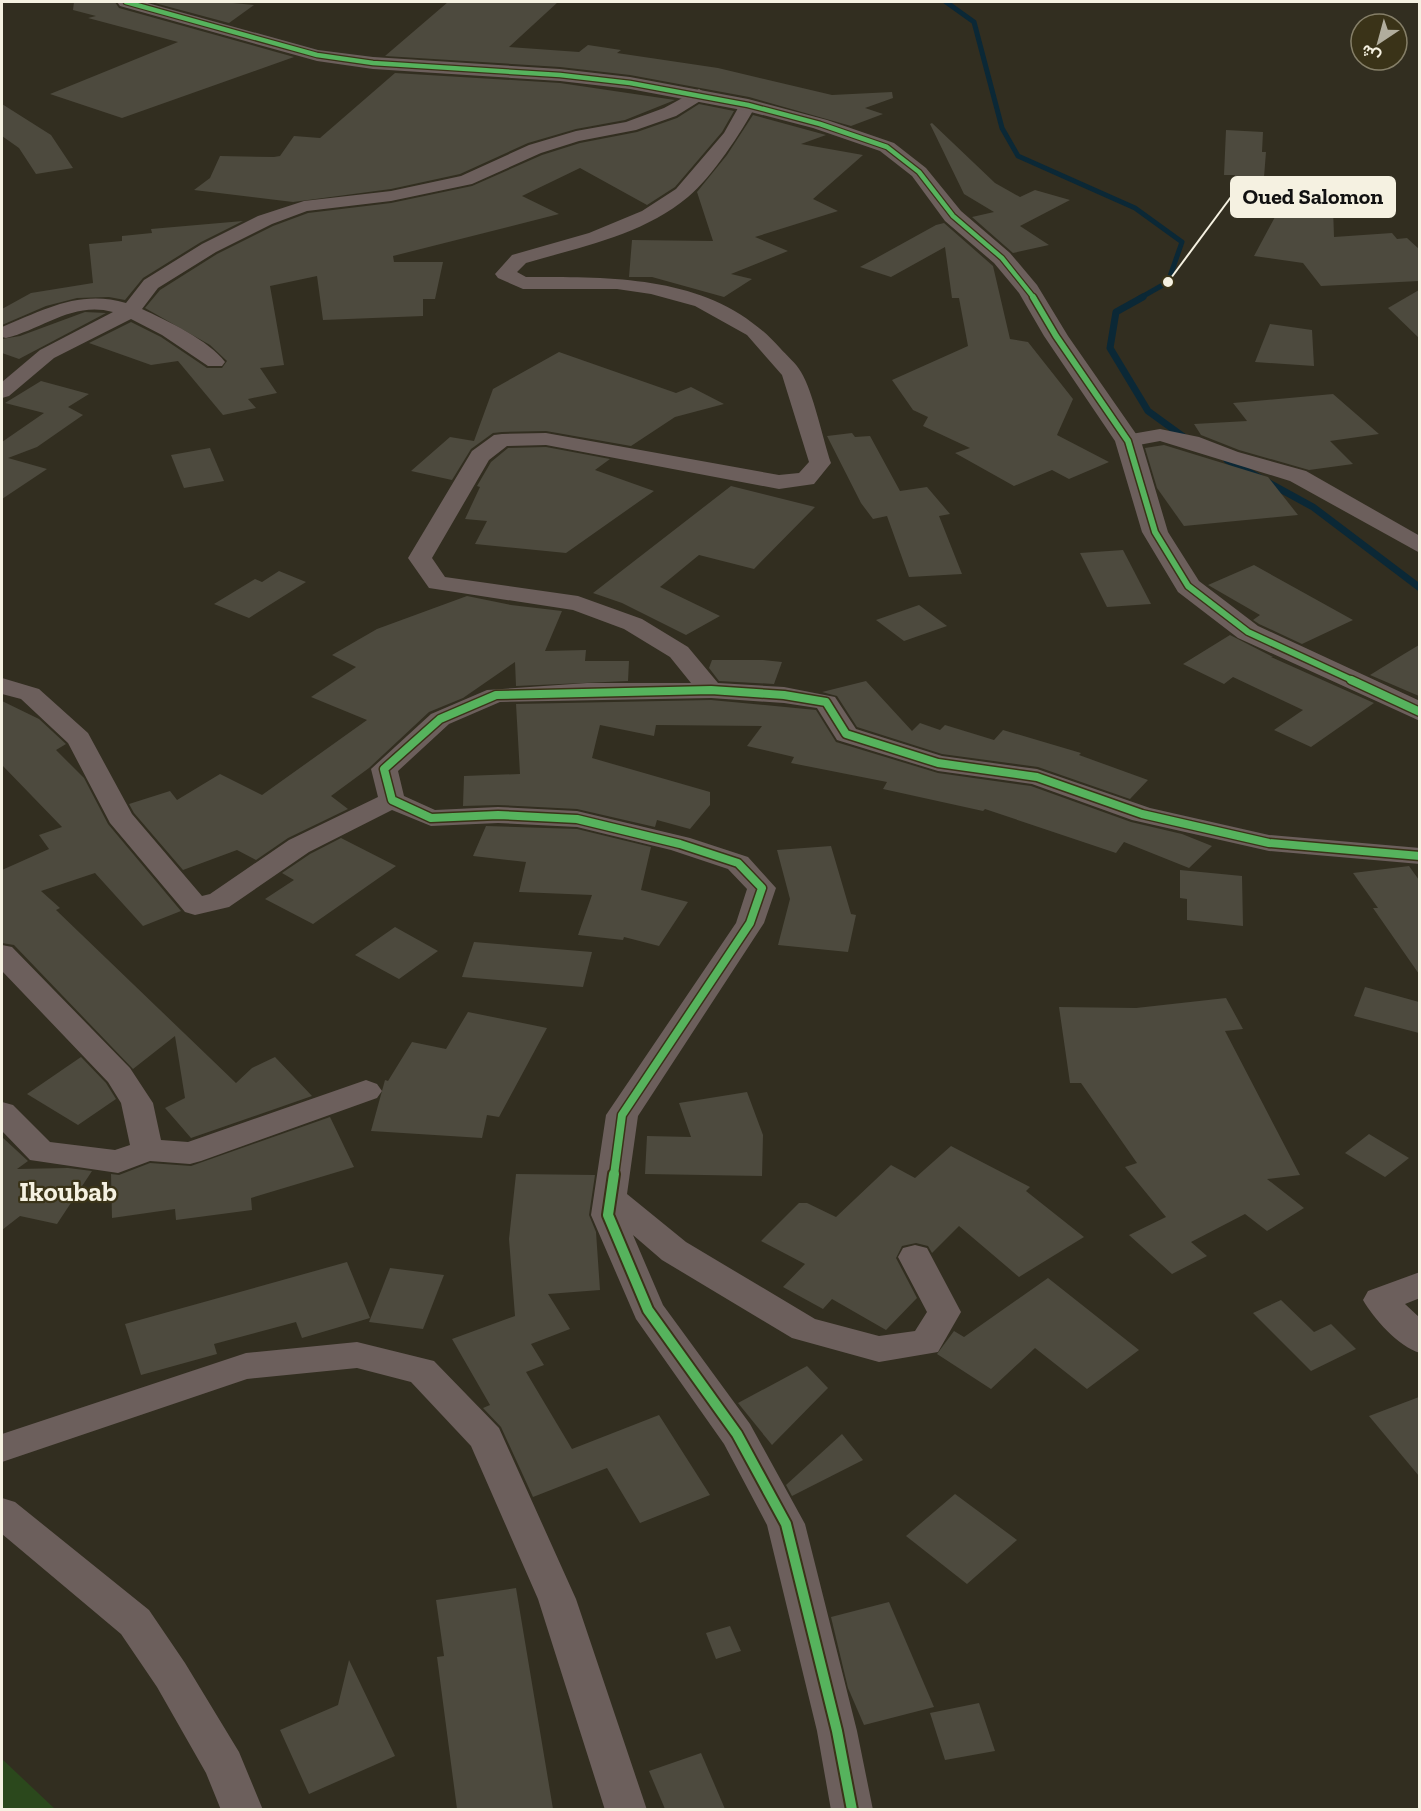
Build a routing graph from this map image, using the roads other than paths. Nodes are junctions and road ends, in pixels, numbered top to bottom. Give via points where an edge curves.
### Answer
1 (126, 2) edge
2 (699, 94) junction
3 (748, 105) junction
4 (130, 311) junction
5 (6, 332) dead end
6 (215, 362) dead end
7 (2, 392) edge
8 (1128, 441) junction
9 (1419, 546) edge
10 (2, 686) edge
11 (711, 690) junction
12 (1419, 712) edge
13 (392, 800) junction
14 (1419, 856) edge
15 (2, 954) edge
16 (366, 1091) dead end
17 (2, 1113) edge
18 (147, 1150) junction
19 (610, 1198) junction
20 (915, 1257) dead end
21 (1419, 1284) edge
22 (1419, 1340) edge
23 (2, 1448) edge
24 (2, 1513) edge
25 (242, 1809) edge
26 (626, 1809) edge
27 (852, 1809) edge

1 - 2 street via 317,55 373,63 560,75
2 - 3 street
2 - 4 street via 670,112 630,126 535,148 466,180 391,196 304,206 265,220 209,248 152,284
3 - 8 street via 887,147 919,172 953,216 1002,258 1029,290
3 - 11 street via 731,135 682,193 648,215 596,237 519,259 506,274 523,283 617,283 653,288 702,302 754,331 792,374 820,463 806,478 779,482 546,439 502,440 480,456 420,558 437,582 579,603 633,624 679,652
4 - 5 street via 101,302 78,304
4 - 6 street via 195,346
4 - 7 street via 47,354
8 - 9 street via 1160,435 1298,476
8 - 12 street via 1155,532 1188,586 1248,632
10 - 13 street via 30,694 79,739 120,817 195,906 219,901 299,846
11 - 13 street via 496,695 440,719 384,769
11 - 14 street via 826,702 846,734 938,763 1037,777 1142,814 1269,843
13 - 19 street via 430,818 498,815 577,819 680,844 738,863 762,888 750,923 622,1115
15 - 18 street via 119,1075 137,1103
16 - 18 street via 190,1153
17 - 18 street via 41,1152 118,1162
19 - 20 street via 675,1251 804,1329 879,1349 926,1343 944,1312
19 - 27 street via 608,1215 648,1310 736,1434 786,1524
21 - 22 street via 1380,1300
23 - 26 street via 246,1366 357,1355 422,1371 486,1438 557,1599
24 - 25 street via 135,1622 224,1765

